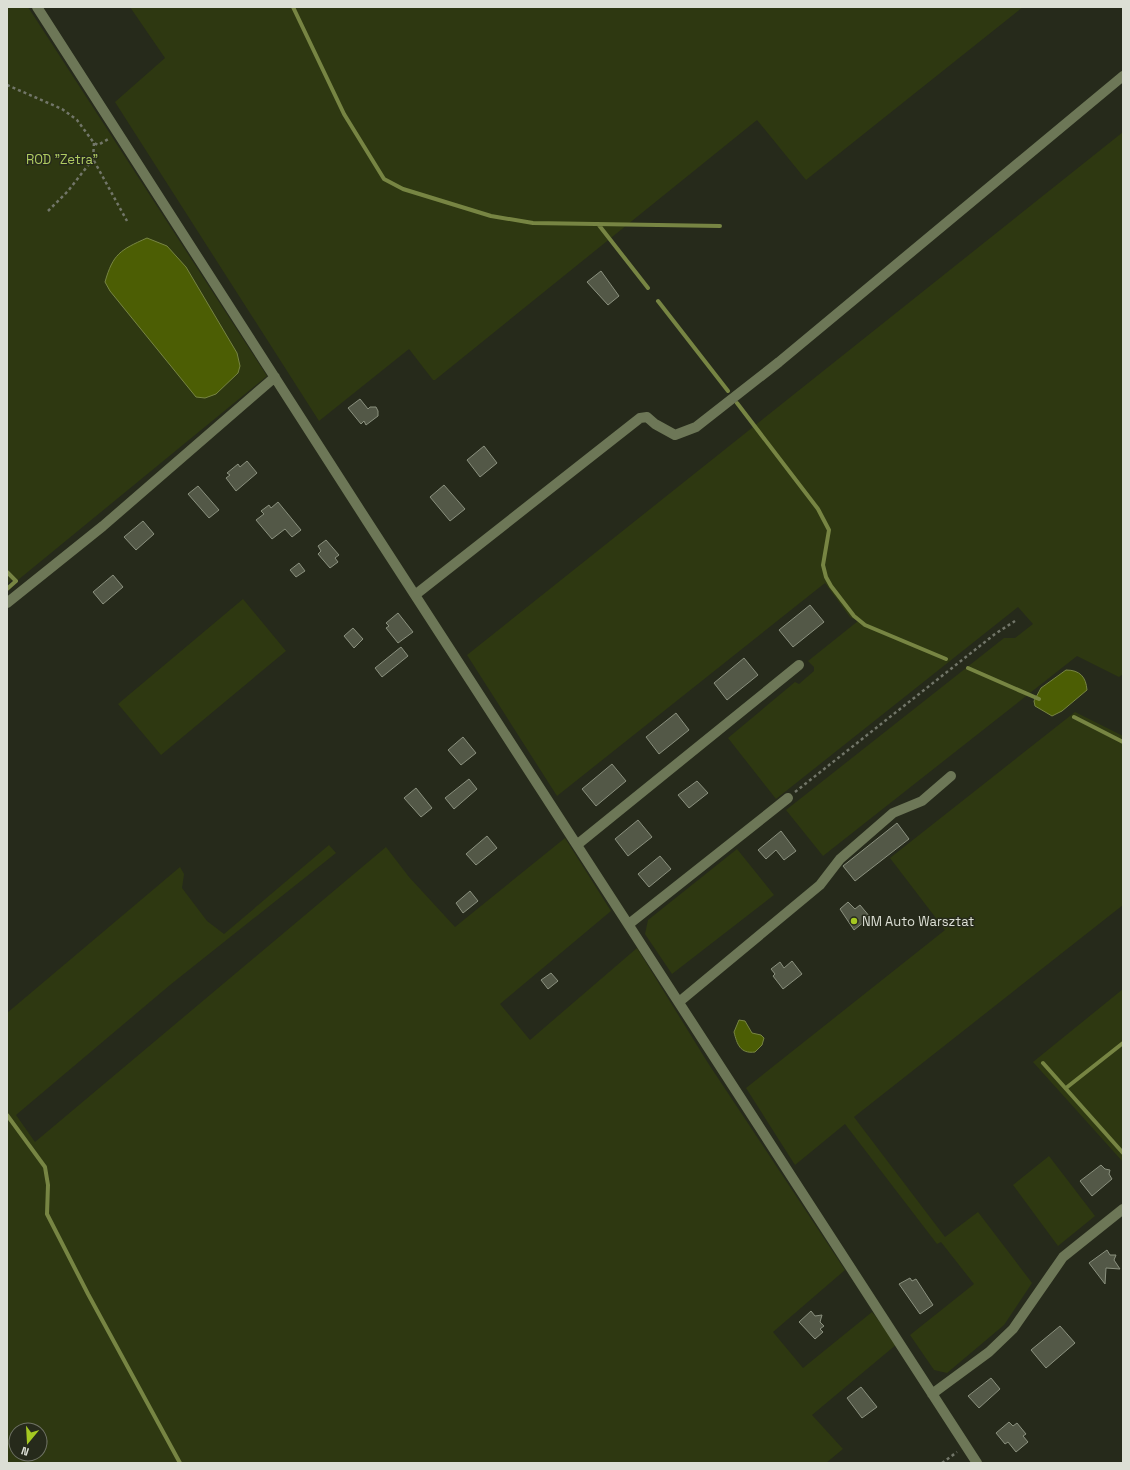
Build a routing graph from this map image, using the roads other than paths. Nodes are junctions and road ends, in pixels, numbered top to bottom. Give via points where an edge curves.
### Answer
1 (38, 7) edge
2 (1123, 76) edge
3 (275, 377) junction
4 (415, 595) junction
5 (7, 603) edge
6 (799, 665) dead end
7 (951, 776) dead end
8 (788, 798) road end
9 (578, 844) junction
10 (629, 924) junction
11 (680, 1002) junction
12 (1123, 1209) edge
13 (932, 1394) junction
14 (977, 1463) edge

1 - 3 street
2 - 4 street via 696,428 676,435 647,417 640,418
3 - 4 street
3 - 5 street via 103,526
4 - 9 street
6 - 9 street
7 - 11 street via 922,801 893,812 840,859 820,885
8 - 10 street
9 - 10 street
10 - 11 street
11 - 13 street
12 - 13 street via 1063,1258 1013,1329 989,1352
13 - 14 street

